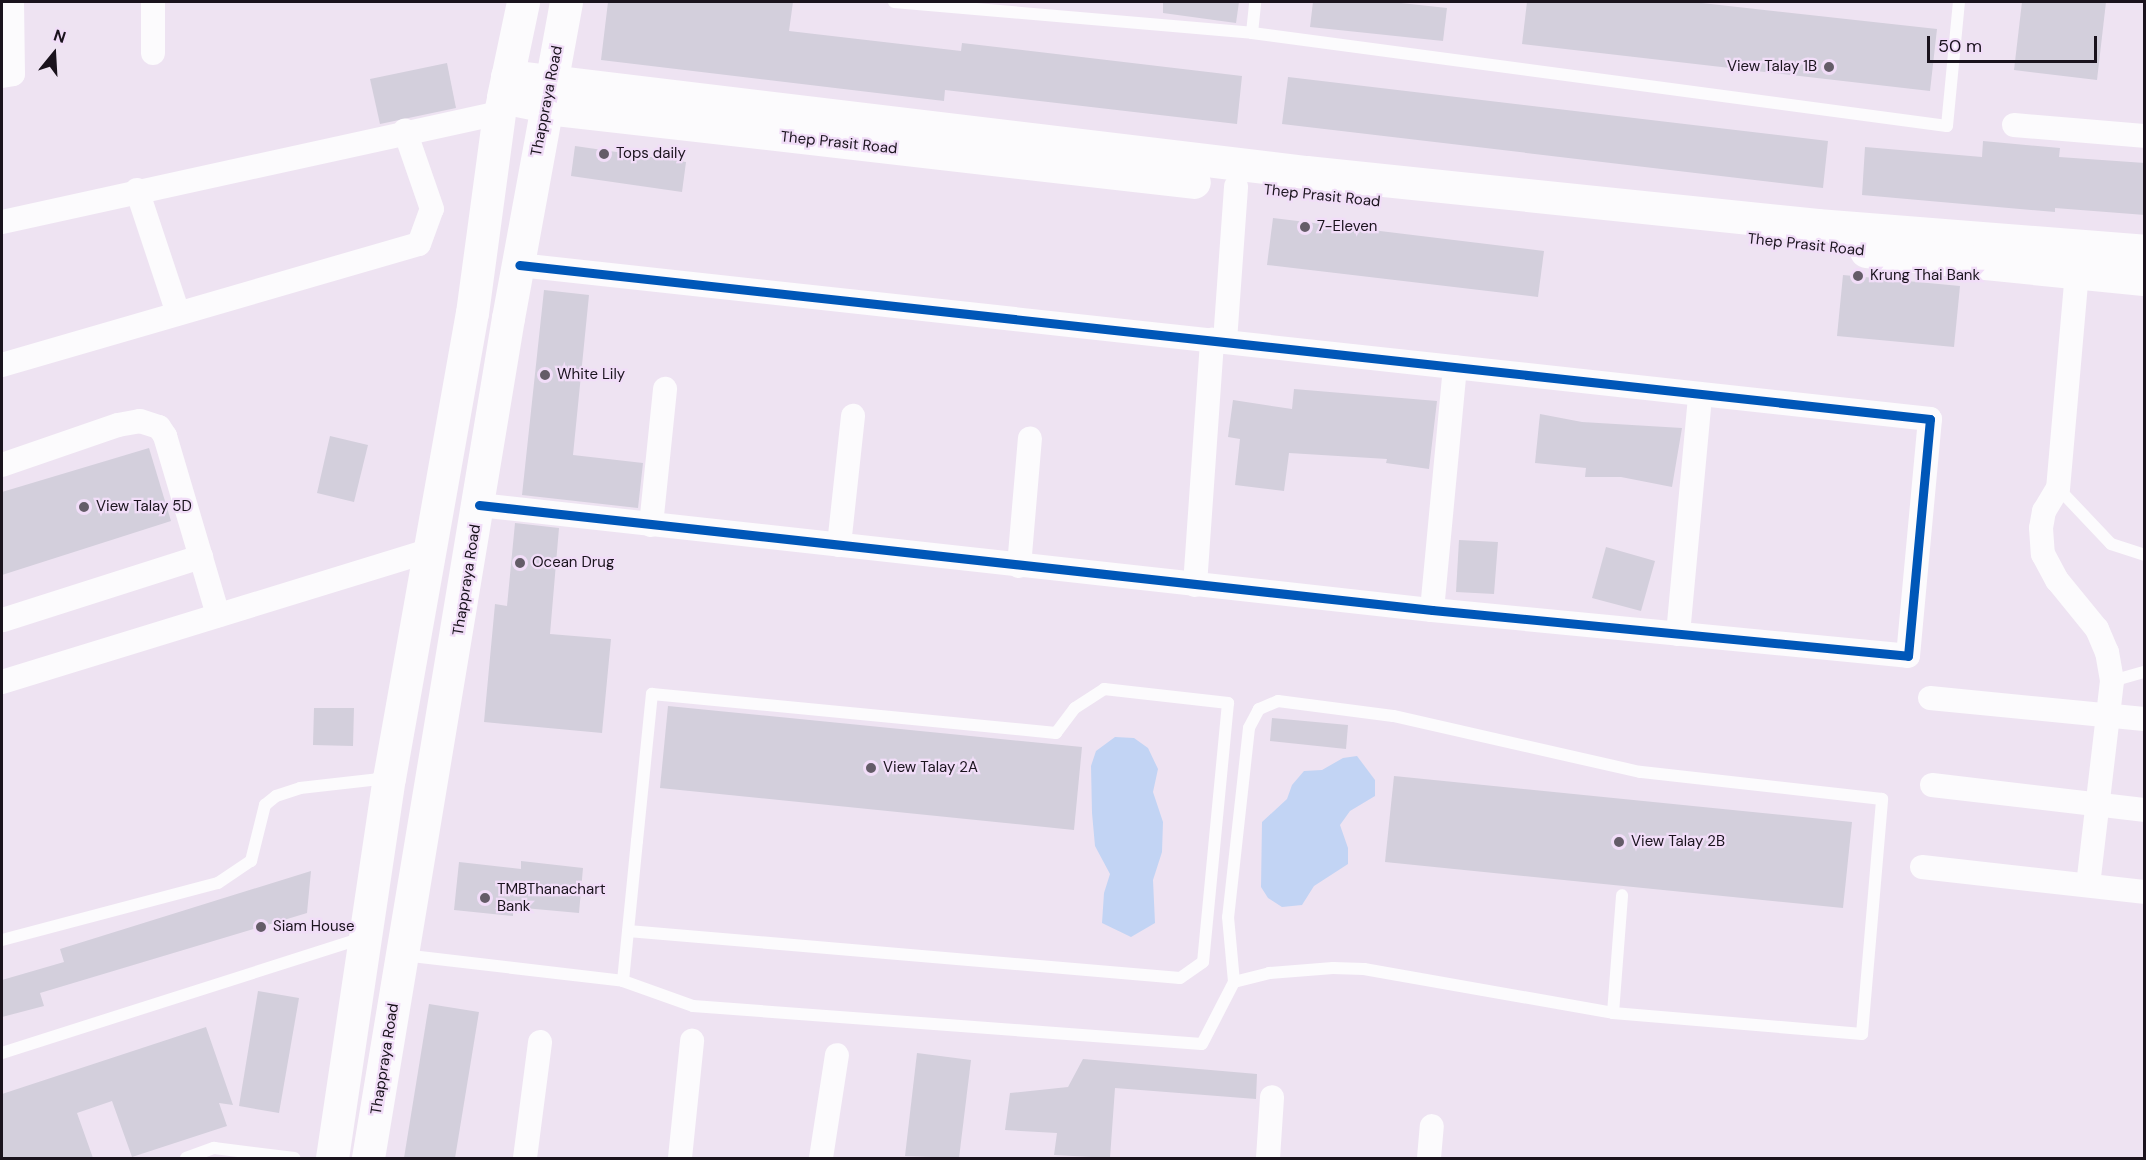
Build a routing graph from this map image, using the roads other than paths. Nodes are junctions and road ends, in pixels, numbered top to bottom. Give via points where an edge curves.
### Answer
1 (12, 2) edge
2 (153, 2) edge
3 (523, 2) edge
4 (566, 2) edge
5 (894, 2) edge
6 (1255, 2) edge
7 (1959, 2) edge
8 (1252, 33) junction
9 (153, 53) dead end
10 (2, 76) edge
11 (549, 95) junction
12 (503, 96) junction
13 (2014, 125) dead end
14 (405, 132) junction
15 (2145, 136) edge
16 (1236, 186) junction
17 (137, 190) junction
18 (2, 222) edge
19 (2145, 251) edge
20 (519, 265) junction
21 (2077, 272) junction
22 (2145, 279) edge
23 (178, 313) junction
24 (1219, 341) junction
25 (2, 365) edge
26 (1455, 367) junction
27 (665, 389) dead end
28 (1700, 396) junction
29 (854, 416) dead end
30 (1030, 438) dead end
31 (2, 465) edge
32 (2058, 488) junction
33 (479, 506) junction
34 (651, 525) junction
35 (839, 545) junction
36 (431, 550) junction
37 (2145, 555) edge
38 (201, 556) junction
39 (1018, 566) junction
40 (1195, 585) junction
41 (1432, 610) junction
42 (218, 615) junction
43 (3, 620) edge
44 (1678, 634) junction
45 (2145, 672) edge
46 (2112, 681) junction
47 (2, 682) edge
48 (1930, 698) dead end
49 (2108, 715) junction
50 (2145, 719) edge
51 (389, 778) junction
52 (1932, 785) dead end
53 (2097, 805) junction
54 (2145, 810) edge
55 (1922, 867) dead end
56 (2088, 885) junction
57 (2145, 892) edge
58 (1622, 895) dead end
59 (628, 931) junction
60 (367, 937) junction
61 (2, 940) edge
62 (402, 954) junction
63 (623, 981) junction
64 (1234, 982) junction
65 (1613, 1013) junction
66 (692, 1041) dead end
67 (540, 1042) dead end
68 (2, 1053) edge
69 (837, 1055) dead end
70 (1272, 1097) dead end
71 (1432, 1126) dead end
72 (186, 1158) edge
73 (294, 1158) edge
74 (332, 1158) edge
75 (368, 1158) edge
76 (525, 1158) edge
77 (680, 1158) edge
78 (821, 1158) edge
79 (1268, 1158) edge
80 (1429, 1158) edge

1 - 10 street via 13,74
2 - 9 street
3 - 12 main road
4 - 11 main road, Thappraya Road
5 - 8 lane
6 - 8 lane
7 - 8 lane via 1947,126
11 - 12 main road, Thep Prasit Road
11 - 16 main road, Thep Prasit Road
11 - 19 main road, Thep Prasit Road via 1817,225
11 - 20 main road, Thappraya Road
12 - 14 street
12 - 36 main road via 472,314
13 - 15 street
14 - 17 street
14 - 23 street via 432,209 419,244
16 - 21 main road, Thep Prasit Road
16 - 24 street
17 - 18 street
17 - 23 street
20 - 24 street
20 - 33 main road, Thappraya Road
21 - 22 main road, Thep Prasit Road
21 - 32 street
23 - 25 street
24 - 26 street
24 - 40 street
26 - 28 street
26 - 41 street
27 - 34 street
28 - 44 street
28 - 44 street via 1930,419 1908,656
29 - 35 street
30 - 39 street
31 - 38 street via 118,425 151,423 165,436
32 - 37 lane via 2111,544
32 - 46 street via 2044,511 2043,554 2056,580 2097,629 2107,652
33 - 34 street
33 - 62 main road, Thappraya Road
34 - 35 street
35 - 39 street
36 - 42 street
36 - 51 main road
38 - 42 street
38 - 43 street
39 - 40 street
40 - 41 street
41 - 44 street
42 - 47 street
45 - 46 lane
46 - 49 street
48 - 49 street
49 - 50 street
49 - 53 street
51 - 60 main road
51 - 61 lane via 300,788 276,796 265,806 251,861 218,883
52 - 53 street
53 - 54 street
53 - 56 street
55 - 56 street
56 - 57 street
58 - 65 lane
59 - 59 lane via 652,693 1056,733 1075,708 1104,689 1228,703 1203,962 1180,978
59 - 63 lane
60 - 68 lane
60 - 74 main road
62 - 63 lane
62 - 75 main road, Thappraya Road
63 - 64 lane via 693,1006 1202,1044
64 - 65 lane via 1300,969 1364,969
64 - 65 lane via 1228,917 1249,728 1259,709 1278,700 1393,716 1640,772 1882,799 1862,1034
66 - 77 street
67 - 76 street
69 - 78 street
70 - 79 street
71 - 80 street
72 - 73 lane via 214,1148

